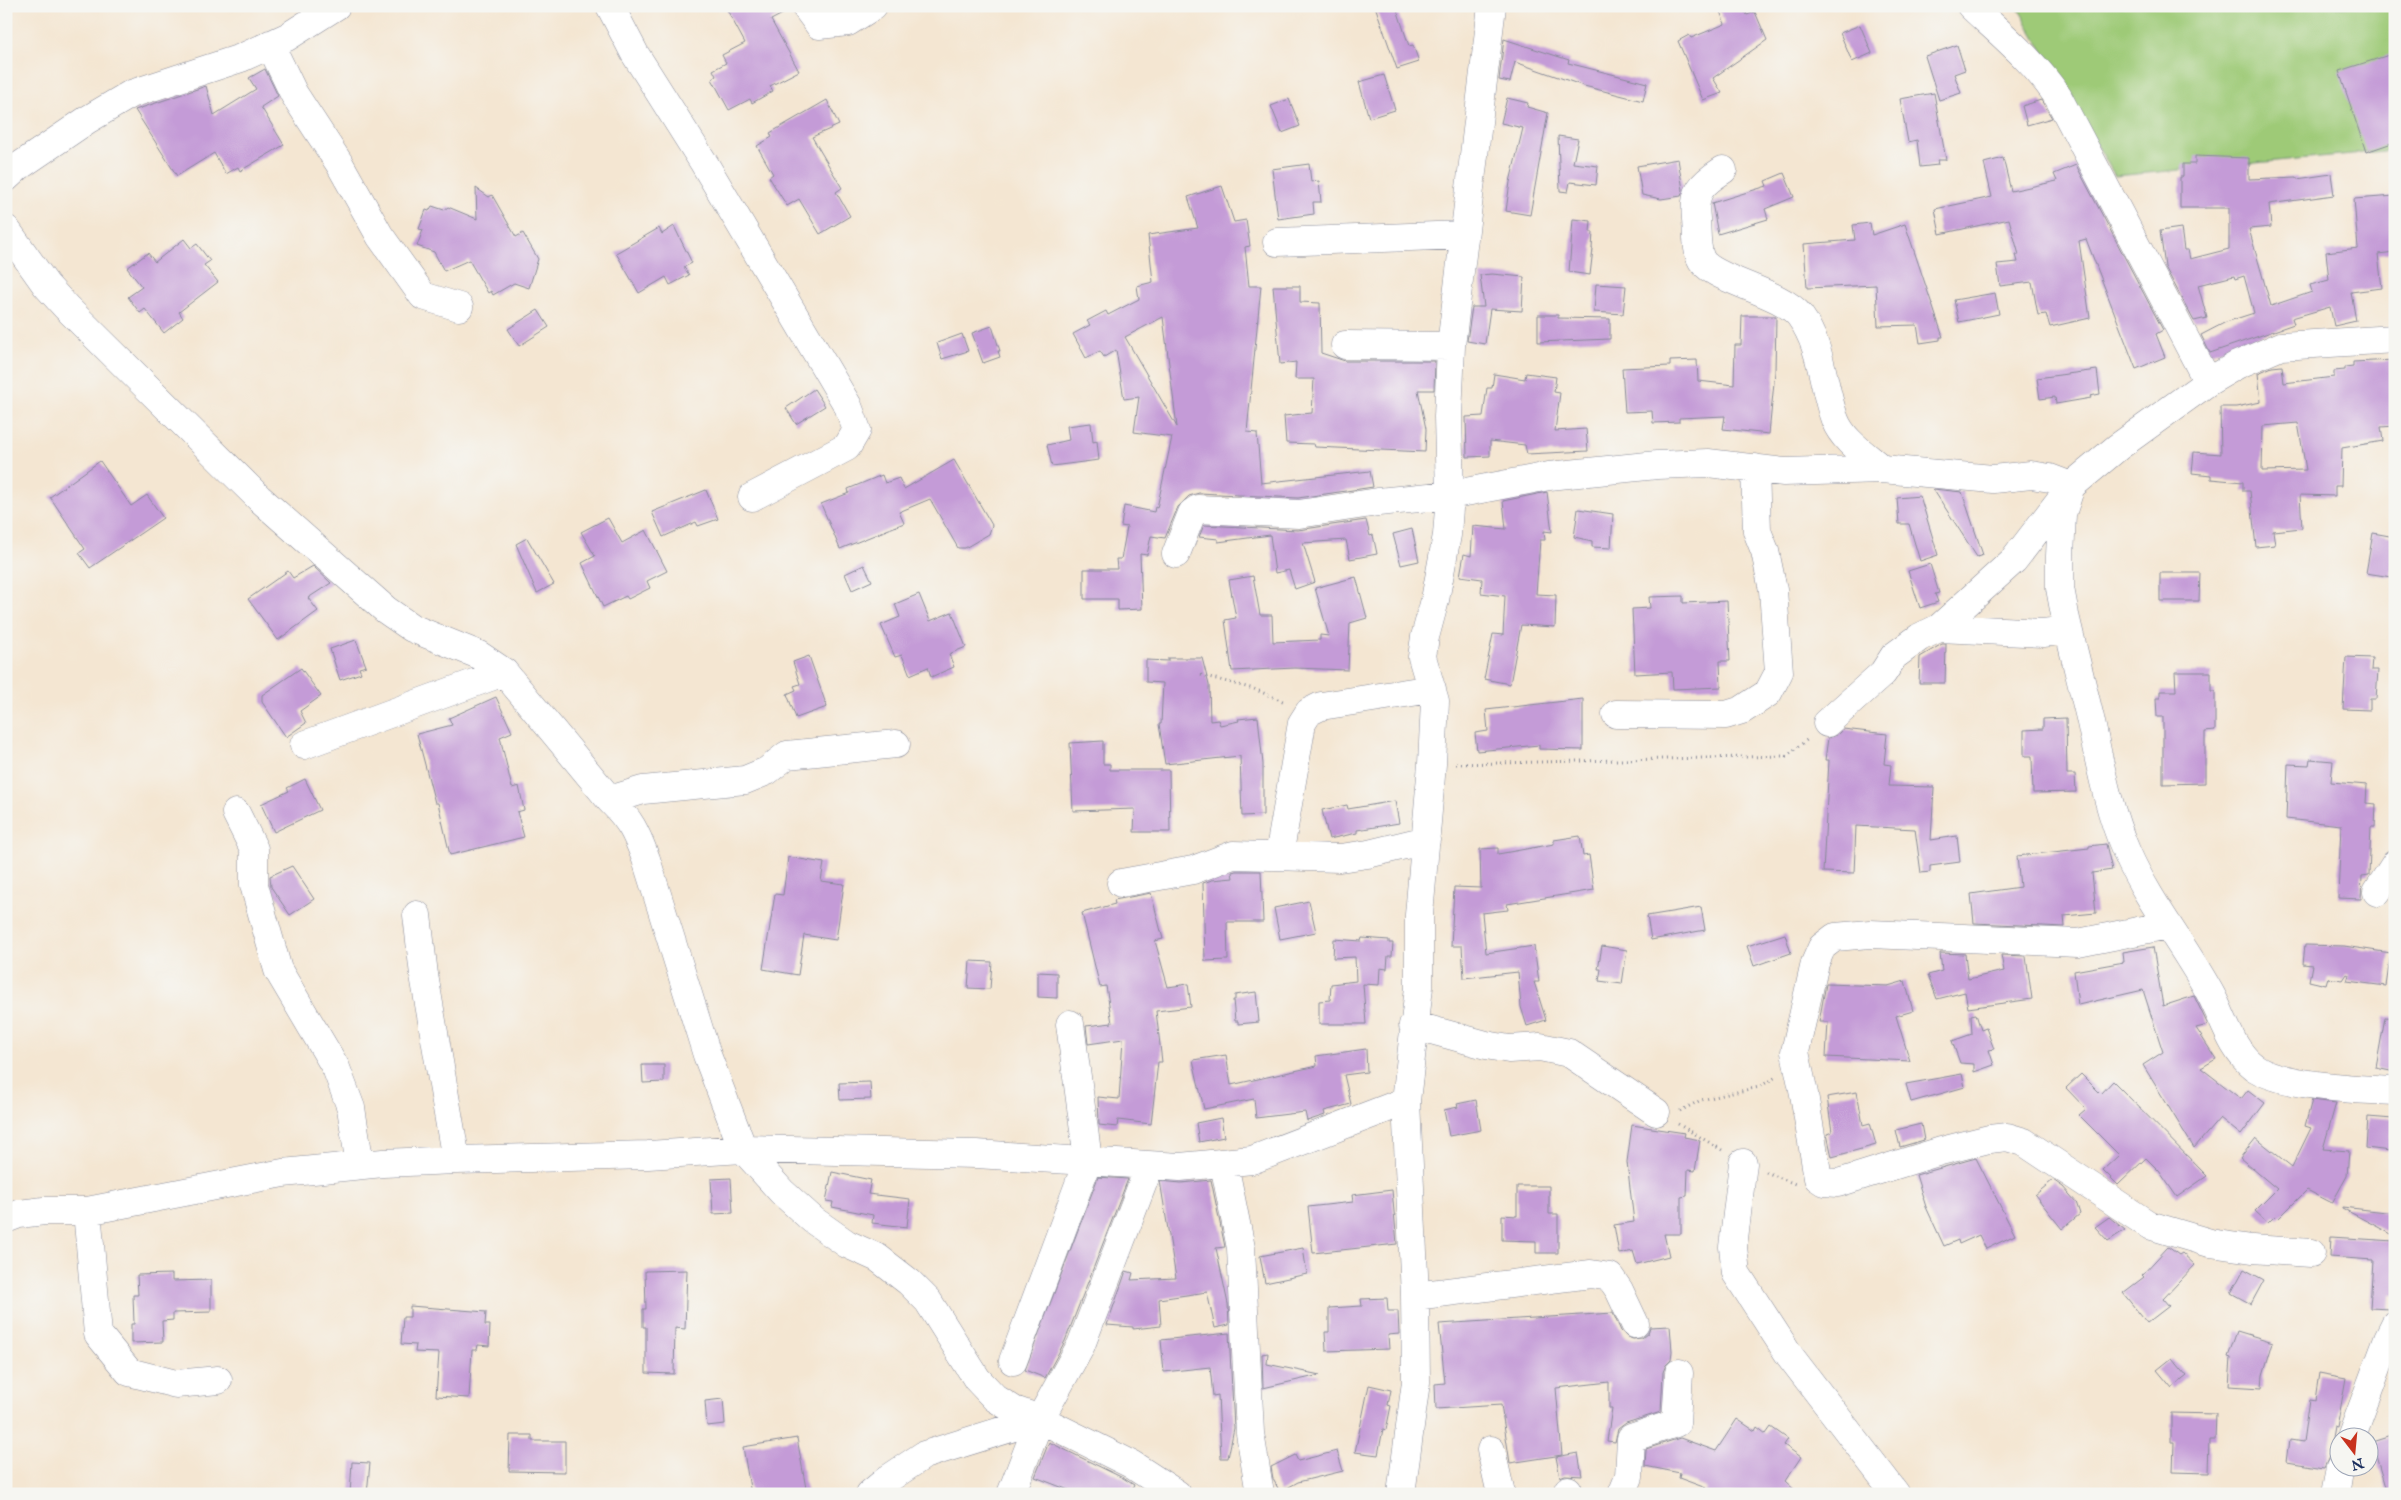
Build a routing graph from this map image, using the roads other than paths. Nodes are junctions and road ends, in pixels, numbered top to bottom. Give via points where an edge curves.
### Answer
1 (336, 6) edge
2 (610, 6) edge
3 (806, 6) edge
4 (873, 6) edge
5 (1492, 6) edge
6 (1971, 6) edge
7 (270, 44) junction
8 (1723, 170) dead end
9 (6, 178) edge
10 (6, 229) edge
11 (1463, 235) junction
12 (1277, 242) dead end
13 (459, 307) dead end
14 (2395, 339) edge
15 (1345, 344) dead end
16 (1451, 346) junction
17 (2208, 382) junction
18 (1755, 468) junction
19 (1882, 469) junction
20 (2071, 486) junction
21 (1450, 495) junction
22 (752, 497) dead end
23 (1176, 554) dead end
24 (1939, 628) junction
25 (2068, 630) junction
26 (504, 672) junction
27 (1432, 689) junction
28 (1616, 714) dead end
29 (1827, 723) road end
30 (896, 744) dead end
31 (304, 745) dead end
32 (610, 800) junction
33 (236, 813) dead end
34 (1426, 840) junction
35 (1279, 856) junction
36 (2395, 864) edge
37 (1120, 883) dead end
38 (2377, 892) dead end
39 (417, 915) dead end
40 (2168, 925) junction
41 (1070, 1024) dead end
42 (1413, 1025) junction
43 (2395, 1091) edge
44 (1406, 1101) junction
45 (1666, 1113) road end
46 (743, 1149) junction
47 (456, 1160) junction
48 (1088, 1160) junction
49 (1743, 1163) dead end
50 (1224, 1164) junction
51 (360, 1166) junction
52 (1148, 1167) junction
53 (87, 1211) junction
54 (6, 1218) edge
55 (2310, 1252) dead end
56 (1415, 1296) junction
57 (1636, 1324) dead end
58 (2395, 1324) edge
59 (1012, 1361) dead end
60 (1679, 1373) dead end
61 (218, 1380) dead end
62 (1040, 1419) junction
63 (2355, 1428) edge
64 (1491, 1450) dead end
65 (2338, 1478) edge
66 (870, 1494) edge
67 (1011, 1494) edge
68 (1177, 1494) edge
69 (1260, 1494) edge
70 (1401, 1494) edge
71 (1501, 1494) edge
72 (1622, 1494) edge
73 (1896, 1494) edge
74 (2335, 1494) edge

1 - 7 street
2 - 22 street via 635,54 704,163 848,406 857,430 847,447
3 - 4 street via 819,25 848,22
5 - 11 street
6 - 17 street via 2020,51 2058,96
7 - 9 street via 241,58 131,94 87,120
7 - 13 street via 294,94 380,236 412,281 423,296
8 - 19 street via 1704,181 1697,193 1695,210 1700,257 1716,272 1782,301 1798,314 1818,351 1836,421 1844,435
10 - 26 street via 66,307 252,492 341,572 412,628 479,655
11 - 12 street
11 - 16 street
14 - 17 street via 2281,346
15 - 16 street
16 - 21 street via 1448,417
17 - 20 street via 2118,447
18 - 19 street via 1784,472
18 - 21 street via 1708,463 1657,465 1549,476
18 - 28 street via 1757,531 1773,590 1779,672 1768,693 1742,710 1726,714
19 - 20 street via 1993,479 2031,475
20 - 24 street via 2014,560
20 - 25 street via 2062,514 2060,556 2060,588
21 - 23 street via 1299,514 1198,509 1192,513
21 - 27 street via 1447,535 1422,657
24 - 25 street via 2026,633
24 - 29 street via 1894,656 1883,673
25 - 40 street via 2109,804 2127,853
26 - 31 street
26 - 32 street
27 - 34 street via 1435,701
27 - 35 street via 1322,706 1309,712 1302,723
30 - 32 street via 787,755 767,771 745,780 643,790
32 - 46 street via 628,818 637,835 707,1055
33 - 51 street via 254,849 254,885 278,970 336,1068 351,1108
34 - 35 street via 1340,858
34 - 42 street via 1418,915 1419,987
35 - 37 street via 1233,855 1193,870
36 - 38 street
39 - 47 street via 424,975
40 - 43 street via 2210,992 2230,1035 2255,1068 2301,1083
40 - 55 street via 2078,944 1870,934 1835,938 1822,947 1815,963 1795,1052 1818,1178 1838,1183 1941,1150 2008,1137 2024,1142 2149,1226 2210,1243
41 - 48 street
42 - 44 street
42 - 45 street via 1486,1045 1509,1049 1540,1046 1569,1053
44 - 50 street via 1290,1147 1252,1160
44 - 56 street
46 - 47 street via 648,1156
46 - 48 street
46 - 62 street via 813,1220 847,1244 878,1258 909,1282 928,1301 978,1379 995,1398 1014,1410
47 - 51 street
48 - 52 street
48 - 59 street
49 - 73 street via 1733,1247 1736,1273 1790,1356
50 - 52 street
50 - 69 street via 1241,1248 1250,1433
51 - 53 street via 283,1173
52 - 62 street via 1081,1345
53 - 54 street via 44,1211
53 - 61 street via 98,1334 129,1372 176,1384
56 - 57 street via 1591,1274 1610,1277
56 - 70 street via 1416,1382
58 - 63 street
60 - 72 street via 1676,1423 1631,1438 1629,1477
62 - 66 street via 924,1455
62 - 67 street
62 - 68 street via 1131,1464
64 - 71 street
65 - 74 street

